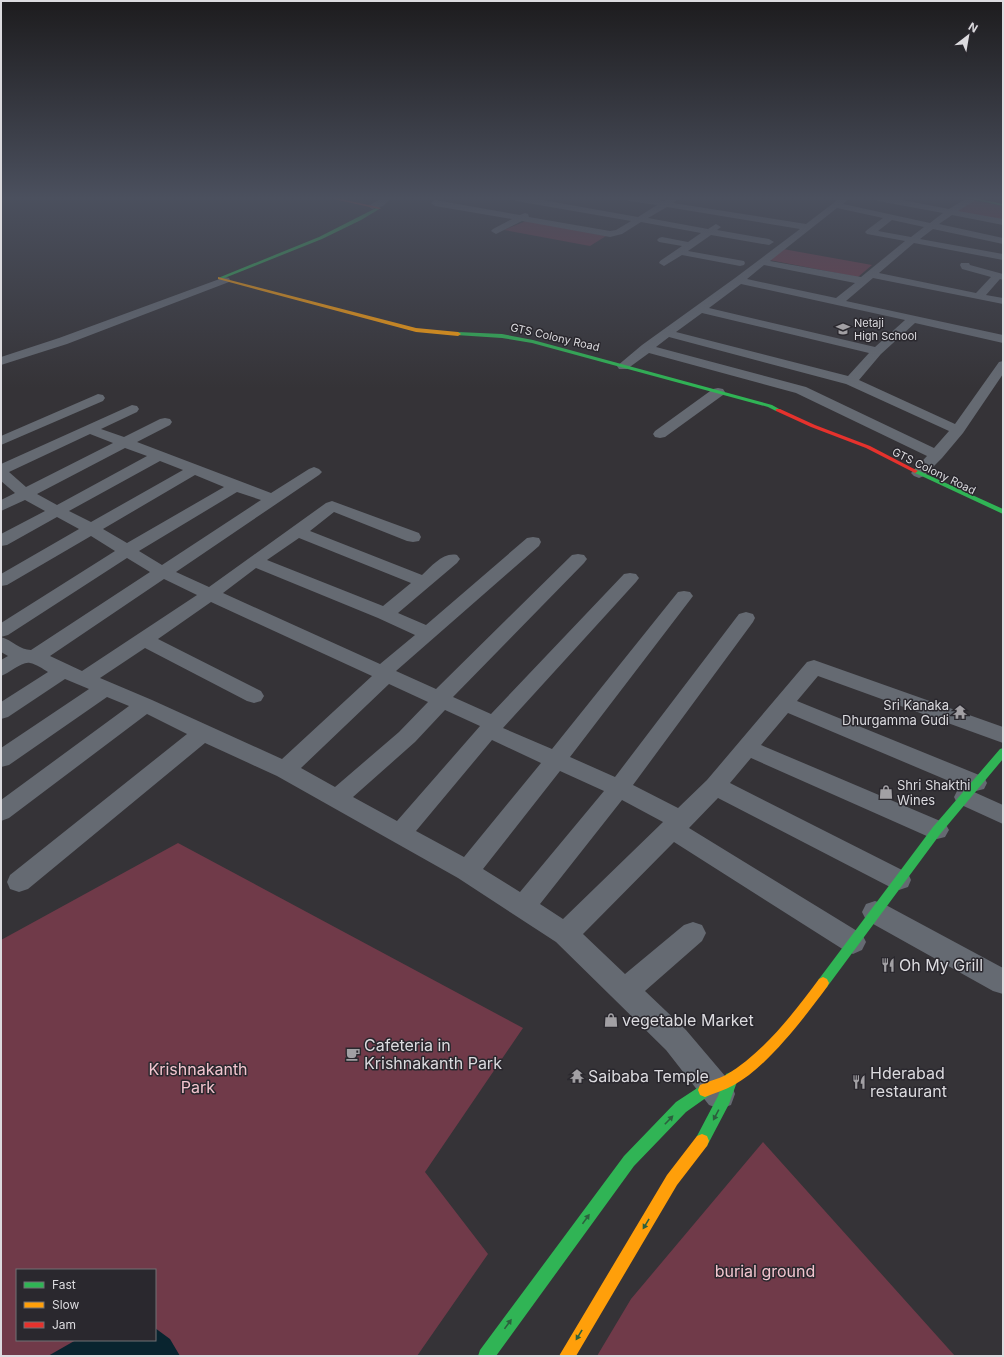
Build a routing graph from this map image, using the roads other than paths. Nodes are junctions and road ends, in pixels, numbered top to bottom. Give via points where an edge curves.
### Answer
1 (250, 261) edge
2 (731, 261) edge
3 (886, 261) edge
4 (762, 262) joint
5 (740, 263) dead end
6 (965, 265) dead end
7 (872, 274) junction
8 (1000, 277) edge
9 (222, 279) junction
10 (739, 280) junction
11 (863, 281) junction
12 (978, 296) junction
13 (838, 302) junction
14 (1003, 302) edge
15 (701, 309) junction
16 (913, 319) junction
17 (667, 333) junction
18 (1003, 339) edge
19 (646, 348) junction
20 (877, 351) junction
21 (1, 361) edge
22 (1003, 365) edge
23 (623, 366) junction
24 (851, 381) junction
25 (718, 392) junction
26 (98, 398) dead end
27 (132, 409) dead end
28 (165, 422) dead end
29 (90, 429) junction
30 (958, 430) junction
31 (660, 434) dead end
32 (1, 440) edge
33 (125, 443) junction
34 (855, 443) junction
35 (937, 454) junction
36 (160, 456) junction
37 (1, 470) edge
38 (194, 470) junction
39 (314, 472) dead end
40 (1, 473) edge
41 (919, 473) junction
42 (236, 486) junction
43 (25, 494) junction
44 (273, 499) junction
45 (1, 506) edge
46 (57, 512) junction
47 (1003, 512) edge
48 (1003, 519) edge
49 (91, 529) junction
50 (298, 532) junction
51 (412, 537) dead end
52 (1, 541) edge
53 (533, 542) dead end
54 (126, 551) junction
55 (451, 558) dead end
56 (578, 559) dead end
57 (254, 561) junction
58 (162, 572) junction
59 (630, 578) dead end
60 (1, 581) edge
61 (425, 582) junction
62 (209, 595) junction
63 (684, 596) dead end
64 (385, 614) junction
65 (746, 618) dead end
66 (1, 631) edge
67 (427, 633) junction
68 (145, 640) junction
69 (1, 643) edge
70 (28, 656) junction
71 (1, 669) edge
72 (63, 671) junction
73 (384, 674) junction
74 (94, 684) junction
75 (254, 696) dead end
76 (440, 700) junction
77 (784, 703) junction
78 (145, 705) junction
79 (1, 712) edge
80 (492, 727) junction
81 (203, 733) junction
82 (1003, 735) edge
83 (748, 748) junction
84 (1003, 752) edge
85 (1, 759) edge
86 (556, 760) junction
87 (285, 770) junction
88 (715, 786) junction
89 (619, 788) junction
90 (970, 790) junction
91 (337, 798) junction
92 (1, 812) edge
93 (1003, 815) edge
94 (677, 825) junction
95 (937, 830) junction
96 (399, 834) junction
97 (466, 871) junction
98 (899, 880) junction
99 (18, 882) dead end
100 (523, 907) junction
101 (875, 912) junction
102 (693, 933) dead end
103 (565, 934) junction
104 (853, 942) junction
105 (1003, 982) edge
106 (625, 991) junction
107 (723, 1088) junction
108 (486, 1356) edge
109 (567, 1356) edge

1 - 9 main road via 220,273 217,276
2 - 5 street
3 - 7 street
4 - 10 street
4 - 11 street
6 - 8 street via 966,268
7 - 11 street
7 - 12 street
8 - 12 street
9 - 21 street via 63,341
9 - 23 main road, GTS Colony Road via 416,330 502,336
10 - 13 street
10 - 15 street
11 - 13 street
12 - 14 street
13 - 16 street
15 - 17 street
15 - 20 street
16 - 18 street
16 - 20 street
17 - 19 street
17 - 24 street
19 - 23 street
19 - 35 street via 801,390
20 - 24 street
22 - 30 street
23 - 25 main road, GTS Colony Road
24 - 30 street
25 - 31 street
25 - 34 main road, GTS Colony Road via 776,408
26 - 32 street
27 - 29 street
28 - 33 street
29 - 33 street
29 - 37 street
30 - 35 street
33 - 36 street
33 - 43 street
34 - 41 main road, GTS Colony Road
34 - 48 main road, GTS Colony Road
35 - 41 street
36 - 38 street
36 - 46 street
37 - 40 street
38 - 42 street
38 - 49 street
39 - 44 street
40 - 43 street
41 - 47 main road, GTS Colony Road
42 - 44 street
42 - 54 street
43 - 45 street
43 - 46 street
44 - 58 street
46 - 49 street
46 - 52 street
49 - 54 street
49 - 60 street
50 - 51 street via 332,506
50 - 57 street
50 - 61 street
53 - 67 street
54 - 58 street
54 - 66 street
55 - 61 street
56 - 76 street
57 - 62 street
57 - 64 street
58 - 62 street
58 - 70 street
59 - 80 street
61 - 64 street
62 - 68 street
62 - 73 street
63 - 86 street
64 - 67 street
65 - 89 street
67 - 73 street
68 - 74 street
68 - 75 street
69 - 70 street
70 - 71 street
70 - 72 street
72 - 74 street
72 - 79 street
73 - 76 street
73 - 87 street
74 - 78 street
74 - 85 street
76 - 80 street
76 - 91 street via 407,737
77 - 82 street via 814,668
77 - 83 street
77 - 90 street
78 - 81 street
78 - 92 street
80 - 86 street
80 - 96 street
81 - 87 street
81 - 99 street
83 - 88 street
83 - 95 street
84 - 90 main road
86 - 89 street
86 - 97 street
87 - 91 street
88 - 94 street
88 - 98 street
89 - 94 street
89 - 100 street
90 - 93 street
90 - 95 main road
91 - 96 street
94 - 103 street
94 - 104 street
95 - 98 main road
96 - 97 street
97 - 100 street
98 - 101 main road
100 - 103 street
101 - 104 main road
101 - 105 street
102 - 106 street
103 - 106 street
104 - 107 main road via 803,1012 769,1048
106 - 107 street
108 -> 107 main road via 628,1161 681,1107
107 -> 109 main road via 704,1138 672,1180

